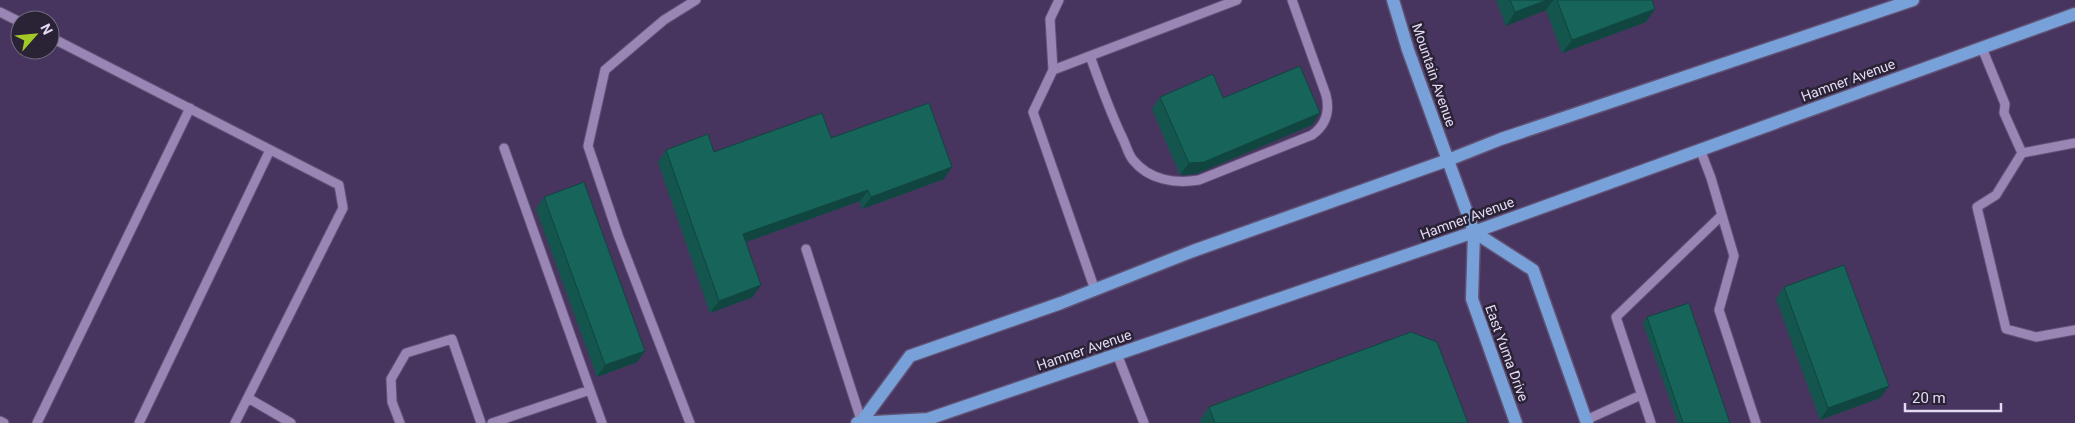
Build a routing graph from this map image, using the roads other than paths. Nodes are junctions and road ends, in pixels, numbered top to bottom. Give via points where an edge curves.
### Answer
1 (696, 0) edge
2 (1059, 0) edge
3 (1237, 0) edge
4 (1292, 0) edge
5 (1393, 0) edge
6 (1913, 0) edge
7 (2075, 14) edge
8 (60, 42) edge
9 (1982, 48) junction
10 (1090, 56) junction
11 (1052, 70) junction
12 (190, 108) junction
13 (2075, 143) edge
14 (504, 148) dead end
15 (1700, 149) junction
16 (270, 150) junction
17 (2022, 153) junction
18 (1448, 160) junction
19 (1722, 215) junction
20 (1474, 232) junction
21 (806, 249) dead end
22 (1095, 290) junction
23 (2075, 330) edge
24 (1117, 354) junction
25 (590, 390) junction
26 (1642, 395) junction
27 (248, 398) junction
28 (0, 421) edge
29 (1586, 421) edge
30 (860, 422) edge
31 (4, 423) edge
32 (37, 423) edge
33 (139, 423) edge
34 (235, 423) edge
35 (291, 423) edge
36 (400, 423) edge
37 (481, 423) edge
38 (492, 423) edge
39 (602, 423) edge
40 (690, 423) edge
41 (1144, 423) edge
42 (1516, 423) edge
43 (1651, 423) edge
44 (1756, 423) edge

1 - 40 lane via 664,20 605,70 588,146 618,236
2 - 11 lane via 1050,20
3 - 10 lane
4 - 10 lane via 1326,95 1326,119 1312,135 1199,180 1183,183 1160,179 1132,159 1110,113
5 - 18 main road, Mountain Avenue
6 - 18 main road via 1524,131
7 - 9 main road, Hamner Avenue
8 - 12 lane
9 - 15 main road, Hamner Avenue
9 - 17 lane via 2005,104 2004,114
10 - 11 lane
11 - 22 lane via 1033,112
12 - 16 lane
12 - 32 lane
13 - 17 lane
14 - 25 lane
15 - 19 lane
15 - 20 main road, Hamner Avenue
16 - 27 lane via 339,185 343,208
16 - 33 lane
17 - 23 lane via 1996,195 1977,208 2006,329 2036,337
18 - 20 main road, Mountain Avenue
18 - 22 main road
19 - 26 lane via 1616,318
19 - 44 lane via 1734,256 1719,310
20 - 24 main road, Hamner Avenue
20 - 29 main road via 1533,270
20 - 42 main road, East Yuma Drive via 1472,299
21 - 30 lane
22 - 30 main road via 910,356
24 - 30 main road, Hamner Avenue via 928,418
24 - 41 lane
25 - 38 lane
25 - 39 lane
26 - 29 lane
26 - 43 lane
27 - 34 lane
27 - 35 lane
28 - 31 lane
36 - 37 lane via 392,402 391,379 406,353 452,339

